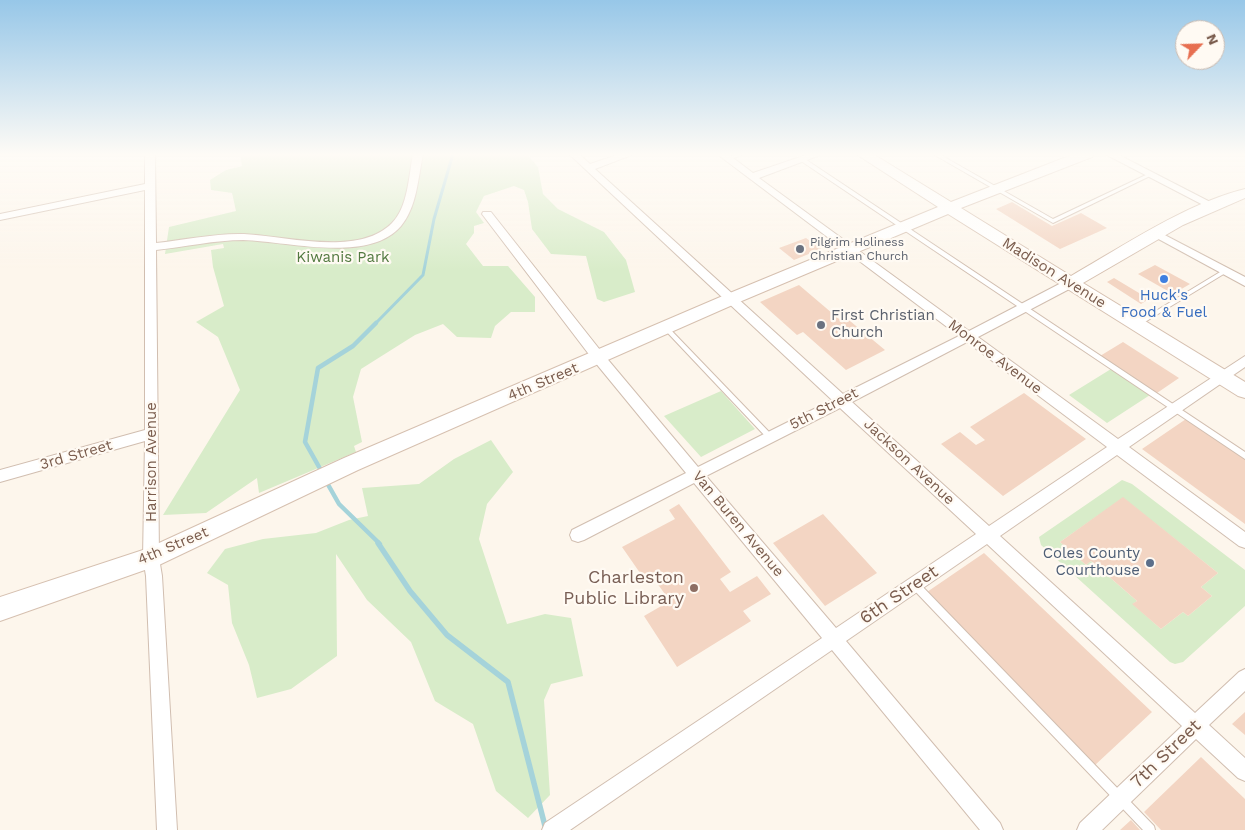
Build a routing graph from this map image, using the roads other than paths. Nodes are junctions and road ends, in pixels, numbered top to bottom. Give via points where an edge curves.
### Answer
1 (117, 193) edge
2 (150, 193) edge
3 (408, 193) edge
4 (615, 193) edge
5 (774, 193) edge
6 (853, 193) edge
7 (925, 193) edge
8 (991, 193) edge
9 (1003, 193) edge
10 (1111, 193) edge
11 (1187, 193) edge
12 (1242, 196) edge
13 (1213, 206) junction
14 (951, 209) junction
15 (487, 214) dead end
16 (0, 217) edge
17 (903, 226) junction
18 (1157, 234) junction
19 (151, 248) junction
20 (850, 248) junction
21 (1225, 271) junction
22 (1245, 282) edge
23 (1072, 283) junction
24 (731, 300) junction
25 (1025, 308) junction
26 (1137, 324) junction
27 (666, 328) junction
28 (969, 338) junction
29 (599, 358) junction
30 (1245, 361) edge
31 (1222, 376) junction
32 (1245, 391) edge
33 (842, 400) junction
34 (1175, 408) junction
35 (152, 433) junction
36 (769, 436) junction
37 (1118, 447) junction
38 (1245, 456) edge
39 (696, 474) junction
40 (0, 476) edge
41 (578, 535) dead end
42 (988, 535) junction
43 (1245, 541) edge
44 (151, 558) junction
45 (915, 584) junction
46 (0, 609) edge
47 (834, 639) junction
48 (1245, 678) edge
49 (1195, 726) junction
50 (1245, 771) edge
51 (1120, 798) junction
52 (167, 830) edge
53 (553, 830) edge
54 (993, 830) edge
55 (1087, 830) edge
56 (1150, 830) edge

1 - 16 street
2 - 19 street, Harrison Avenue
3 - 19 street via 401,219 387,232 365,241 341,245 242,237
4 - 24 street, Jackson Avenue
5 - 20 street, Monroe Avenue
6 - 17 lane
7 - 14 street, Madison Avenue
8 - 14 street, 4th Street
9 - 10 lane via 1053,221
11 - 13 street
12 - 13 street
13 - 18 street
14 - 17 street, 4th Street
14 - 23 street, Madison Avenue
15 - 29 street, Van Buren Avenue
17 - 20 street, 4th Street
17 - 25 lane
18 - 21 street
18 - 23 street
19 - 35 street, Harrison Avenue
20 - 24 street, 4th Street
20 - 28 street, Monroe Avenue
21 - 22 street
21 - 26 lane
23 - 25 street, 5th Street
23 - 26 street, Madison Avenue
24 - 27 street, 4th Street
24 - 33 street, Jackson Avenue
25 - 28 street, 5th Street
25 - 34 lane
26 - 31 street, Madison Avenue
27 - 29 street, 4th Street
27 - 36 lane
28 - 33 street, 5th Street
28 - 37 street, Monroe Avenue
29 - 39 street, Van Buren Avenue
29 - 44 street, 4th Street via 351,464
30 - 31 street, 6th Street
31 - 32 street, Madison Avenue
31 - 34 street, 6th Street
33 - 36 street, 5th Street
33 - 42 street, Jackson Avenue
34 - 37 street, 6th Street
34 - 38 lane
35 - 40 street, 3rd Street
35 - 44 street, Harrison Avenue
36 - 39 street, 5th Street
37 - 42 street, 6th Street
37 - 43 street, Monroe Avenue
39 - 41 street, 5th Street
39 - 47 street, Van Buren Avenue
42 - 45 street, 6th Street
42 - 49 street, Jackson Avenue
44 - 46 street, 4th Street
44 - 52 street, Harrison Avenue
45 - 47 street, 6th Street
45 - 51 lane
47 - 53 street, 6th Street
47 - 54 street, Van Buren Avenue
48 - 49 street, 7th Street
49 - 50 street, Jackson Avenue
49 - 51 street, 7th Street
51 - 55 street, 7th Street
51 - 56 lane

